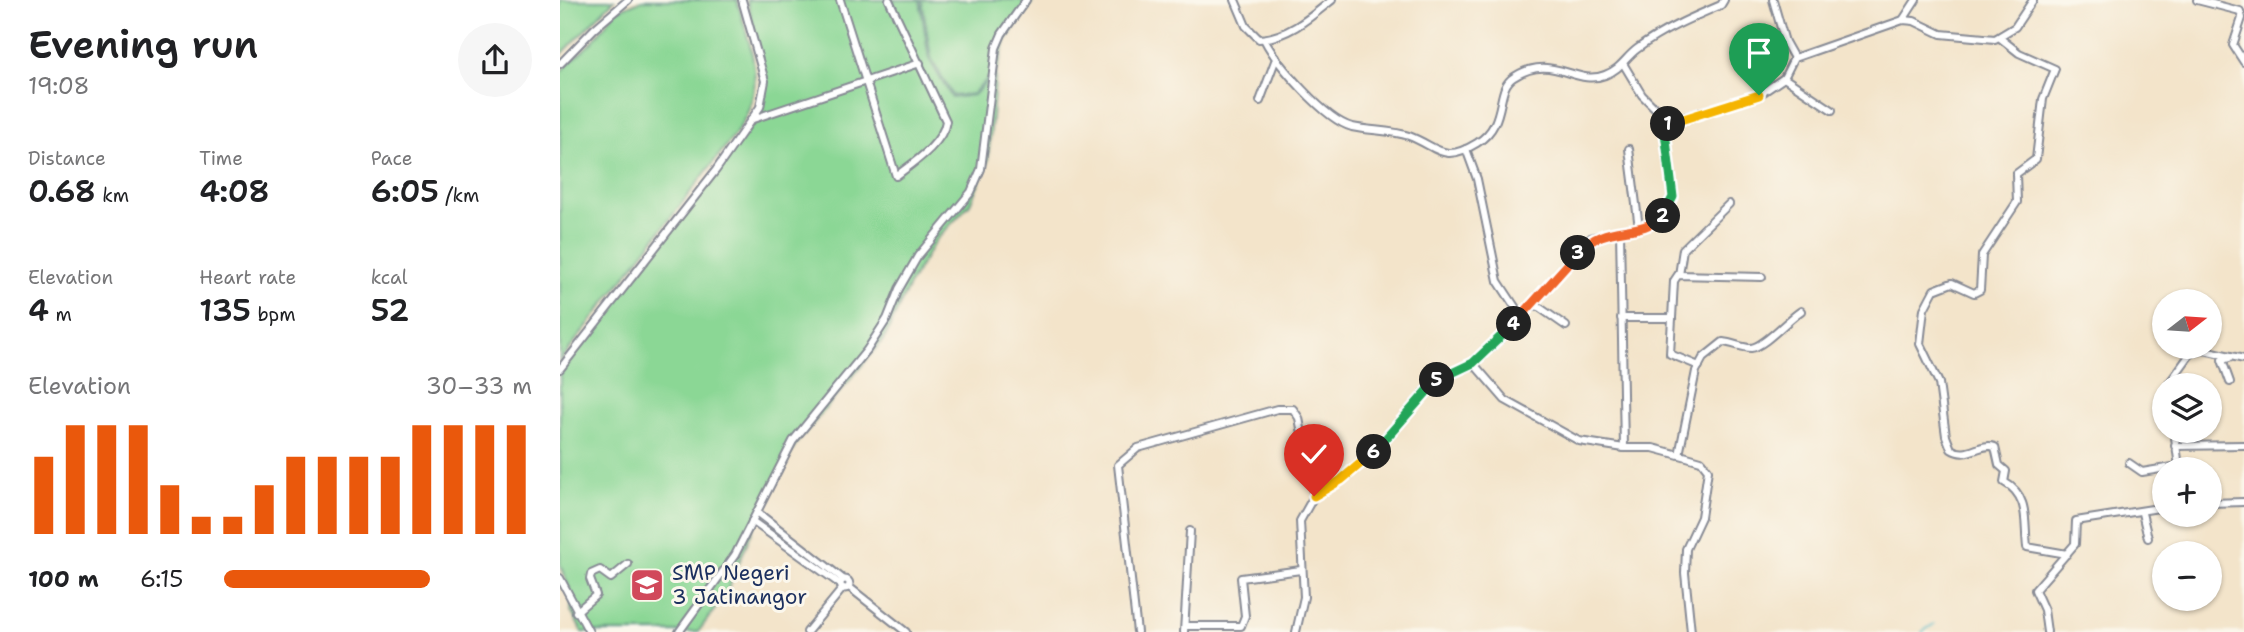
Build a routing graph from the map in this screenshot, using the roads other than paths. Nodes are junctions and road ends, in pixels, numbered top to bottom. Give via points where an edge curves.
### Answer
1 (628, 0) edge
2 (742, 0) edge
3 (840, 0) edge
4 (889, 0) edge
5 (1026, 0) edge
6 (1235, 0) edge
7 (1332, 0) edge
8 (1724, 0) edge
9 (1773, 0) edge
10 (1916, 0) edge
11 (2033, 0) edge
12 (2197, 0) edge
13 (1903, 20) junction
14 (2000, 38) junction
15 (1264, 39) junction
16 (1794, 58) junction
17 (1275, 61) junction
18 (2244, 62) edge
19 (920, 63) junction
20 (560, 64) edge
21 (1624, 65) junction
22 (1784, 78) junction
23 (867, 82) junction
24 (1259, 100) dead end
25 (1832, 110) dead end
26 (753, 119) junction
27 (1670, 122) junction
28 (1466, 149) junction
29 (1629, 149) dead end
30 (1729, 204) dead end
31 (1639, 228) junction
32 (1620, 231) junction
33 (1679, 275) junction
34 (1762, 277) dead end
35 (1533, 303) junction
36 (1801, 311) dead end
37 (1521, 316) junction
38 (1621, 318) junction
39 (1672, 318) junction
40 (1566, 326) dead end
41 (2235, 358) junction
42 (2244, 359) edge
43 (1473, 363) junction
44 (1699, 366) junction
45 (560, 369) edge
46 (2176, 373) edge
47 (2230, 382) dead end
48 (2175, 443) edge
49 (2244, 445) edge
50 (2175, 446) junction
51 (1624, 448) junction
52 (1680, 455) junction
53 (2177, 457) edge
54 (2129, 463) dead end
55 (2152, 471) edge
56 (1314, 496) junction
57 (2244, 502) edge
58 (2222, 503) edge
59 (2152, 510) edge
60 (757, 512) junction
61 (2142, 513) junction
62 (752, 521) junction
63 (1190, 531) dead end
64 (2148, 538) dead end
65 (2064, 557) junction
66 (628, 564) dead end
67 (1301, 570) junction
68 (560, 578) edge
69 (844, 585) junction
70 (576, 611) junction
71 (1184, 629) edge
72 (589, 632) edge
73 (679, 632) edge
74 (807, 632) edge
75 (906, 632) edge
76 (1137, 632) edge
77 (1296, 632) edge
78 (1691, 632) edge
79 (2047, 632) edge

1 - 20 street
2 - 26 street via 765,81 764,96
3 - 23 street
4 - 19 street
5 - 60 street via 996,48 981,169 971,192 918,256 867,350 793,440
6 - 15 street via 1246,26
7 - 15 street via 1276,38
8 - 21 street via 1636,50
9 - 16 street
10 - 13 street
11 - 14 street via 2015,27
12 - 18 street via 2240,11 2233,46
13 - 14 street via 1941,34
13 - 16 street
14 - 65 street via 2019,53 2055,69 2043,99 2036,159 2016,174 2017,202 1982,255 1980,290 1974,293 1952,283 1934,290 1924,309 1920,344 1939,383 1951,449 1967,454 1995,447 1999,465 2006,472 2004,482 2023,500 2027,547
15 - 17 street
16 - 22 street
17 - 24 street
17 - 28 street via 1326,114 1349,126 1408,136 1442,153
19 - 23 street
19 - 23 street via 946,126 935,142 896,176
21 - 27 street via 1642,95
21 - 28 street via 1596,78 1552,66 1514,77 1506,85 1492,131
22 - 25 street
22 - 27 street via 1759,95
23 - 26 street
26 - 45 street
27 - 31 street via 1665,132 1672,203 1659,219
28 - 37 street via 1477,179 1497,281
29 - 31 street
30 - 33 street via 1683,249
31 - 32 street
32 - 35 street via 1591,238
32 - 38 street
33 - 34 street
33 - 39 street via 1674,281
35 - 37 street
35 - 40 street
36 - 44 street via 1761,345 1744,348 1723,342
37 - 43 street
38 - 39 street
38 - 51 street
39 - 44 street via 1670,354
41 - 42 street
41 - 46 street via 2191,352
41 - 47 street via 2222,360
43 - 51 street via 1505,400 1578,441
43 - 56 street via 1433,383 1374,452
44 - 52 street
48 - 50 street
49 - 50 street
50 - 53 street
51 - 52 street via 1653,448
52 - 78 street via 1701,461 1708,470 1701,517 1686,549
54 - 55 street via 2142,472
56 - 67 street via 1300,521
56 - 76 street via 1299,418 1293,409 1138,448 1118,465
57 - 58 street
59 - 61 street
60 - 62 street
60 - 69 street
61 - 64 street
61 - 65 street via 2079,519 2074,524 2075,544
62 - 69 street
62 - 73 street via 735,555
63 - 71 street
65 - 79 street via 2035,590
66 - 70 street via 611,578 602,570 591,575 596,595
67 - 71 street via 1241,578 1245,616 1241,626
67 - 77 street via 1304,597
68 - 70 street
69 - 74 street
69 - 75 street
70 - 72 street

